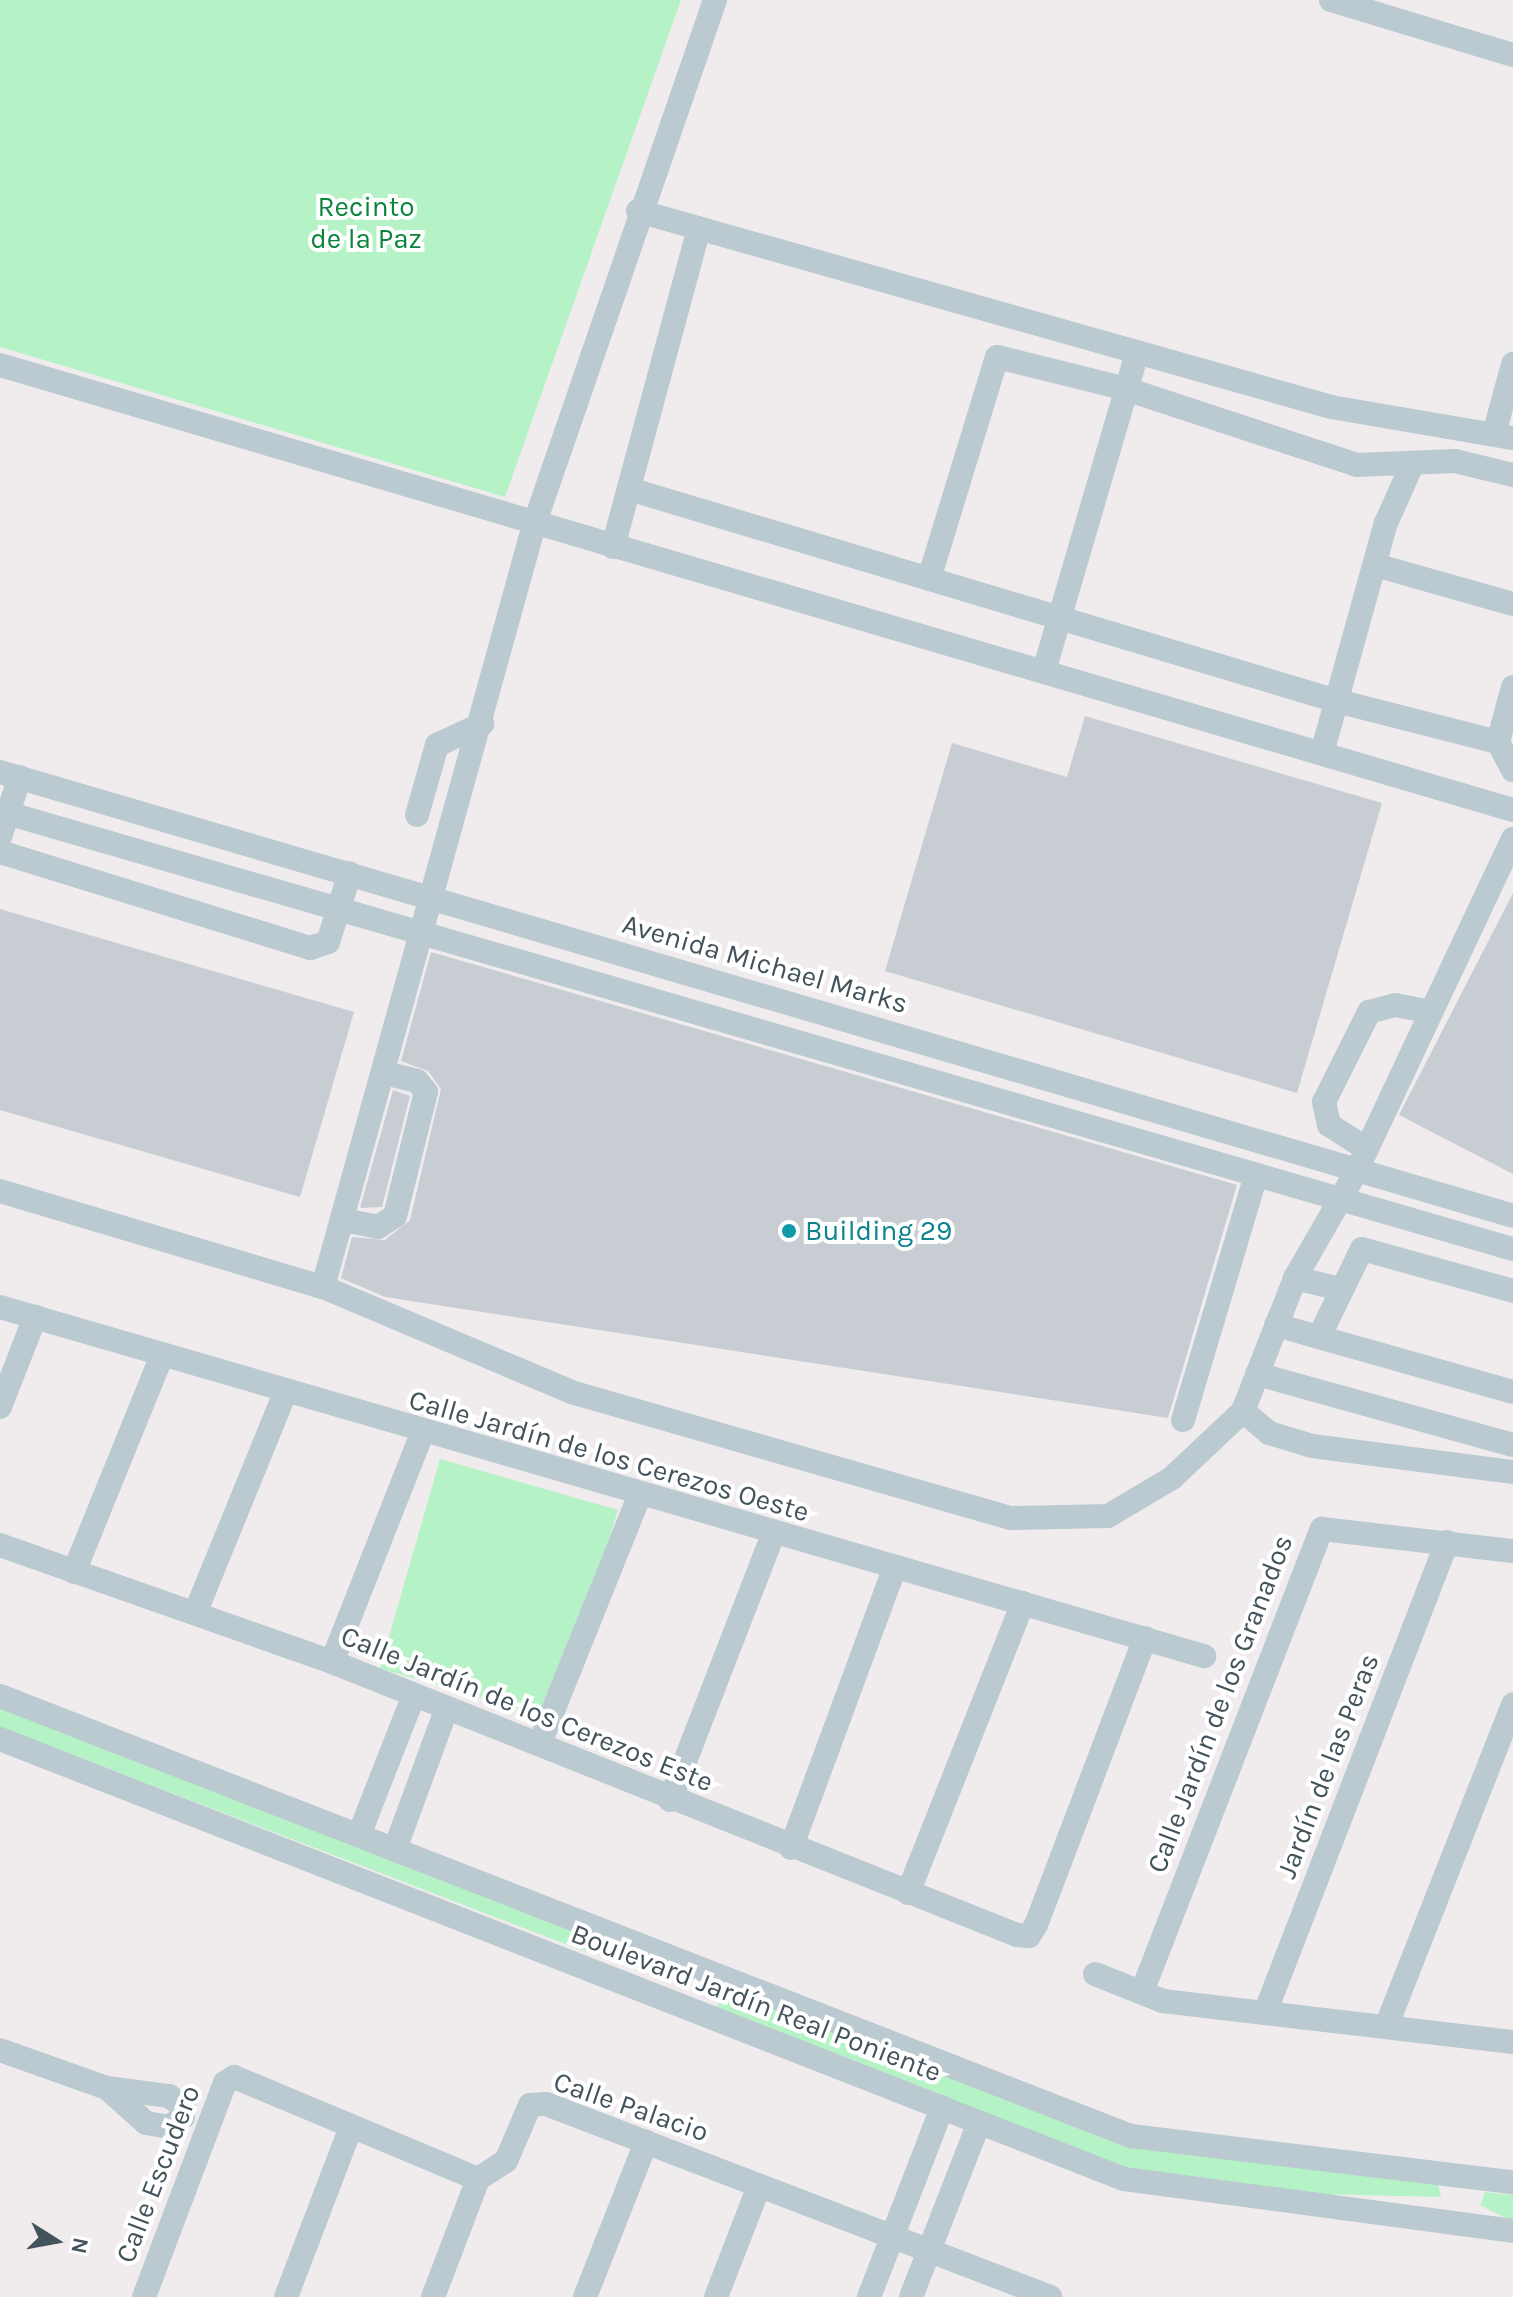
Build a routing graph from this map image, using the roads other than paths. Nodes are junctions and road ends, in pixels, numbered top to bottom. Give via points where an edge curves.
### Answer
1 (715, 0) edge
2 (1331, 0) edge
3 (1513, 55) edge
4 (638, 211) junction
5 (699, 228) junction
6 (1137, 352) junction
7 (1513, 364) edge
8 (0, 365) edge
9 (1126, 389) junction
10 (1504, 436) edge
11 (1412, 465) junction
12 (1513, 475) edge
13 (629, 489) junction
14 (534, 525) junction
15 (613, 547) junction
16 (1375, 565) junction
17 (929, 579) junction
18 (1513, 604) edge
19 (1060, 618) junction
20 (1044, 671) junction
21 (1513, 687) edge
22 (1337, 701) junction
23 (482, 724) junction
24 (1498, 742) junction
25 (1322, 753) junction
26 (1513, 770) edge
27 (10, 774) edge
28 (1513, 810) edge
29 (4, 812) edge
30 (417, 815) dead end
31 (0, 837) edge
32 (1513, 839) edge
33 (0, 852) edge
34 (350, 873) junction
35 (436, 898) junction
36 (341, 911) junction
37 (425, 936) junction
38 (1431, 1012) junction
39 (386, 1073) junction
40 (1362, 1159) junction
41 (1256, 1175) junction
42 (0, 1191) edge
43 (1336, 1199) junction
44 (1454, 1199) junction
45 (1513, 1216) edge
46 (343, 1220) junction
47 (1445, 1229) junction
48 (1513, 1249) edge
49 (1295, 1278) junction
50 (323, 1287) junction
51 (1340, 1289) junction
52 (1513, 1291) edge
53 (0, 1307) edge
54 (35, 1317) junction
55 (1276, 1325) junction
56 (1319, 1337) junction
57 (162, 1355) junction
58 (1257, 1374) junction
59 (1513, 1392) edge
60 (285, 1393) junction
61 (0, 1407) edge
62 (1243, 1411) junction
63 (1183, 1420) dead end
64 (422, 1434) junction
65 (1513, 1445) edge
66 (1513, 1472) edge
67 (639, 1497) junction
68 (773, 1534) junction
69 (1447, 1542) junction
70 (0, 1545) edge
71 (1513, 1551) edge
72 (894, 1569) junction
73 (74, 1572) junction
74 (1023, 1603) junction
75 (196, 1611) junction
76 (1145, 1638) junction
77 (1204, 1656) dead end
78 (332, 1662) junction
79 (414, 1695) junction
80 (0, 1696) edge
81 (1513, 1704) edge
82 (447, 1708) junction
83 (0, 1739) edge
84 (540, 1743) junction
85 (373, 1791) junction
86 (670, 1800) junction
87 (412, 1803) junction
88 (359, 1835) junction
89 (791, 1848) junction
90 (395, 1849) junction
91 (908, 1893) junction
92 (707, 1970) junction
93 (1095, 1974) dead end
94 (1142, 1992) junction
95 (691, 2010) junction
96 (1265, 2013) junction
97 (1386, 2027) junction
98 (1513, 2042) edge
99 (0, 2050) edge
100 (107, 2088) dead end
101 (942, 2108) junction
102 (979, 2123) junction
103 (351, 2127) junction
104 (646, 2142) junction
105 (925, 2152) junction
106 (961, 2168) junction
107 (1466, 2176) junction
108 (478, 2179) junction
109 (1513, 2182) edge
110 (759, 2186) junction
111 (1461, 2220) junction
112 (1513, 2231) edge
113 (892, 2237) junction
114 (929, 2251) junction
115 (144, 2297) edge
116 (286, 2297) edge
117 (433, 2297) edge
118 (585, 2297) edge
119 (716, 2297) edge
120 (869, 2297) edge
121 (911, 2297) edge
122 (1050, 2297) edge

1 - 4 street
2 - 3 street
4 - 5 street
4 - 14 street
5 - 6 street
5 - 13 street
6 - 9 street
6 - 10 street via 1331,407
7 - 10 street
8 - 14 street
9 - 11 street via 1357,465
9 - 17 street via 997,357
9 - 19 street
11 - 12 street via 1455,461
11 - 16 street
13 - 15 street
13 - 17 street
14 - 15 street
14 - 23 street
15 - 20 street
16 - 18 street
16 - 22 street
17 - 19 street
19 - 20 street
19 - 22 street
20 - 25 street
21 - 24 street
22 - 24 street
22 - 25 street
23 - 30 street via 437,745
23 - 35 street
24 - 26 street
25 - 28 street
27 - 29 street
27 - 34 street, Avenida Michael Marks
29 - 31 street
29 - 36 street
32 - 38 street
33 - 36 street via 310,948 328,942
34 - 35 street, Avenida Michael Marks
34 - 36 street
35 - 37 street
35 - 40 street, Avenida Michael Marks
36 - 37 street
37 - 39 street
37 - 41 street
38 - 40 street
38 - 40 street via 1395,1005 1369,1012 1324,1102 1329,1125
39 - 46 street
39 - 46 street via 417,1081 426,1092 395,1216 378,1227
40 - 43 street
40 - 44 street, Avenida Michael Marks
41 - 43 street
41 - 63 street
42 - 50 street
43 - 47 street
43 - 49 street
44 - 45 street, Avenida Michael Marks
44 - 47 street
46 - 50 street
47 - 48 street
49 - 51 street
49 - 55 street
50 - 62 street via 571,1392 1011,1518 1108,1516 1172,1478
51 - 52 street via 1362,1249 1370,1249
51 - 56 street
53 - 54 street, Calle Jardín de los Cerezos Oeste
54 - 57 street, Calle Jardín de los Cerezos Oeste
54 - 61 street
55 - 56 street
55 - 58 street
56 - 59 street
57 - 60 street, Calle Jardín de los Cerezos Oeste
57 - 73 street
58 - 62 street
58 - 65 street
60 - 64 street, Calle Jardín de los Cerezos Oeste
60 - 75 street
62 - 66 street via 1269,1433 1312,1446
64 - 67 street, Calle Jardín de los Cerezos Oeste
64 - 78 street
67 - 68 street, Calle Jardín de los Cerezos Oeste
67 - 84 street
68 - 72 street, Calle Jardín de los Cerezos Oeste
68 - 86 street
69 - 71 street, Calle Jardín de los Granados
69 - 94 street, Calle Jardín de los Granados via 1336,1528 1313,1540
69 - 96 street, Jardín de las Peras
70 - 73 street, Calle Jardín de los Cerezos Este
72 - 74 street, Calle Jardín de los Cerezos Oeste
72 - 89 street
73 - 75 street, Calle Jardín de los Cerezos Este
74 - 76 street, Calle Jardín de los Cerezos Oeste
74 - 91 street
75 - 78 street, Calle Jardín de los Cerezos Este
76 - 77 street, Calle Jardín de los Cerezos Oeste
76 - 91 street, Calle Jardín de los Cerezos Este via 1029,1936
78 - 79 street, Calle Jardín de los Cerezos Este
79 - 82 street, Calle Jardín de los Cerezos Este
79 - 85 street
80 - 88 street, Boulevard Jardín Real Poniente
81 - 97 street
82 - 84 street, Calle Jardín de los Cerezos Este
82 - 87 street
83 - 95 street, Boulevard Jardín Real Poniente
84 - 86 street, Calle Jardín de los Cerezos Este
85 - 87 street
85 - 88 street
86 - 89 street, Calle Jardín de los Cerezos Este
87 - 90 street
88 - 90 street, Boulevard Jardín Real Poniente
89 - 91 street, Calle Jardín de los Cerezos Este
90 - 92 street, Boulevard Jardín Real Poniente
92 - 95 street
92 - 107 street, Boulevard Jardín Real Poniente via 1131,2136
93 - 94 street
94 - 96 street
95 - 101 street, Boulevard Jardín Real Poniente
96 - 97 street
97 - 98 street
99 - 100 street
101 - 102 street, Boulevard Jardín Real Poniente
101 - 105 street
102 - 106 street
102 - 111 street, Boulevard Jardín Real Poniente via 1124,2179
103 - 108 street
103 - 115 street, Calle Escudero via 234,2077 225,2083
103 - 116 street
104 - 108 street, Calle Palacio via 537,2102 525,2111 506,2161
104 - 110 street, Calle Palacio
104 - 118 street
105 - 106 street
105 - 113 street
106 - 114 street
107 - 109 street, Boulevard Jardín Real Poniente
107 - 111 street
108 - 117 street
110 - 113 street, Calle Palacio
110 - 119 street
111 - 112 street, Boulevard Jardín Real Poniente
113 - 114 street, Calle Palacio
113 - 120 street
114 - 121 street
114 - 122 street, Calle Palacio

